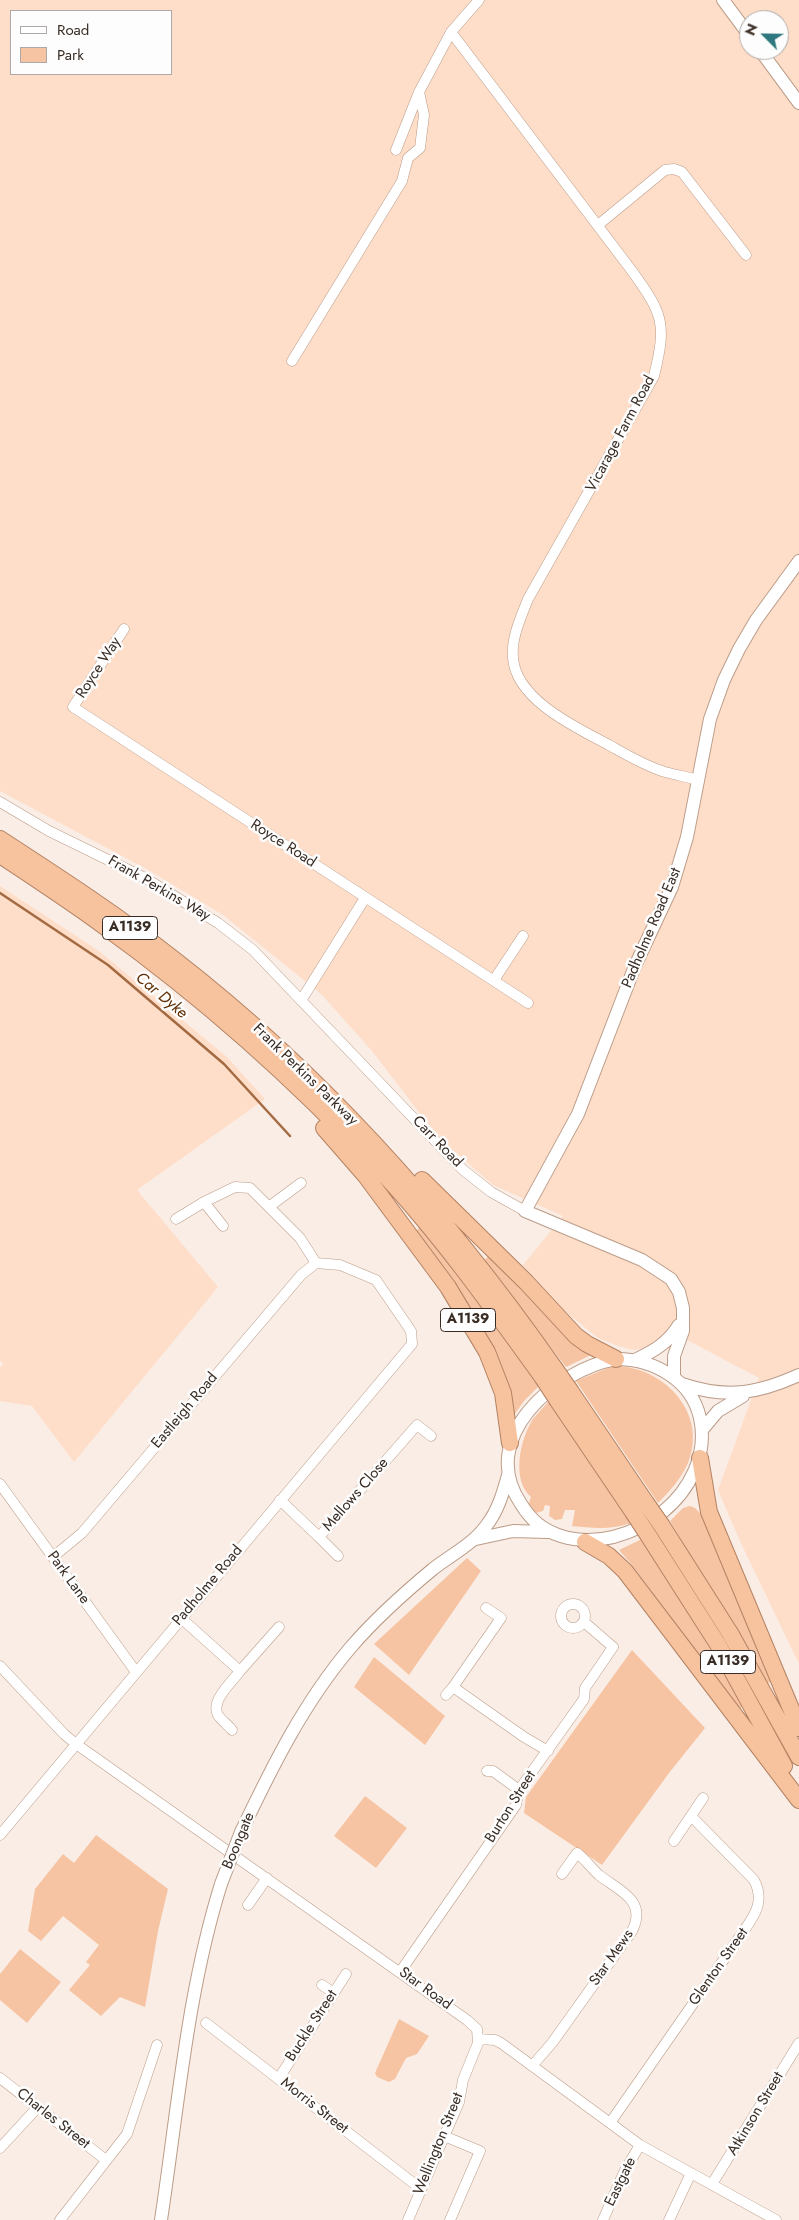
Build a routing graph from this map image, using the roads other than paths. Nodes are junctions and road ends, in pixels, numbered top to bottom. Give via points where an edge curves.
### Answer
1 (478, 0) edge
2 (723, 0) edge
3 (739, 22) edge
4 (450, 32) junction
5 (767, 60) edge
6 (419, 92) junction
7 (799, 103) edge
8 (396, 150) dead end
9 (598, 225) junction
10 (746, 255) dead end
11 (292, 361) dead end
12 (799, 561) edge
13 (124, 629) dead end
14 (73, 707) joint
15 (698, 780) junction
16 (0, 802) edge
17 (0, 839) edge
18 (0, 855) edge
19 (365, 898) junction
20 (523, 936) dead end
21 (494, 980) junction
22 (190, 992) junction
23 (302, 998) junction
24 (528, 1003) dead end
25 (301, 1183) dead end
26 (421, 1197) junction
27 (204, 1202) junction
28 (270, 1206) junction
29 (434, 1211) junction
30 (525, 1211) junction
31 (176, 1220) dead end
32 (223, 1226) dead end
33 (316, 1263) junction
34 (682, 1318) junction
35 (616, 1359) junction
36 (635, 1360) junction
37 (799, 1375) edge
38 (678, 1381) junction
39 (752, 1391) junction
40 (702, 1430) junction
41 (431, 1436) dead end
42 (510, 1443) junction
43 (700, 1458) junction
44 (508, 1475) junction
45 (0, 1484) edge
46 (280, 1500) junction
47 (655, 1530) junction
48 (548, 1532) junction
49 (320, 1537) junction
50 (474, 1540) junction
51 (584, 1542) junction
52 (338, 1556) dead end
53 (53, 1557) junction
54 (486, 1608) dead end
55 (181, 1618) junction
56 (584, 1622) dead end
57 (279, 1627) dead end
58 (0, 1666) edge
59 (240, 1671) junction
60 (136, 1672) junction
61 (799, 1728) edge
62 (232, 1730) dead end
63 (76, 1744) junction
64 (548, 1751) junction
65 (799, 1757) edge
66 (487, 1771) dead end
67 (519, 1790) junction
68 (799, 1795) edge
69 (703, 1798) dead end
70 (799, 1800) edge
71 (691, 1816) junction
72 (0, 1835) edge
73 (674, 1841) dead end
74 (562, 1874) dead end
75 (267, 1878) junction
76 (610, 1883) junction
77 (604, 1892) dead end
78 (248, 1904) dead end
79 (400, 1972) junction
80 (346, 1974) dead end
81 (322, 1985) dead end
82 (334, 1993) junction
83 (206, 2023) dead end
84 (478, 2039) junction
85 (799, 2043) edge
86 (157, 2045) dead end
87 (532, 2066) junction
88 (0, 2078) edge
89 (279, 2078) junction
90 (37, 2108) junction
91 (610, 2123) junction
92 (444, 2136) junction
93 (640, 2145) junction
94 (0, 2148) edge
95 (106, 2160) junction
96 (691, 2172) junction
97 (712, 2184) junction
98 (421, 2189) junction
99 (60, 2220) edge
100 (161, 2220) edge
101 (408, 2220) edge
102 (450, 2220) edge
103 (604, 2220) edge
104 (669, 2220) edge
105 (776, 2220) edge

1 - 4 street
2 - 3 street
4 - 6 street
4 - 9 street, Vicarage Farm Road
5 - 7 street
6 - 8 street
6 - 11 street via 424,115 420,148 408,158 402,180
9 - 10 street via 665,170 674,170 682,172
9 - 15 street, Vicarage Farm Road via 649,295 661,320 660,349 649,388 528,599 518,627 513,659 519,677 531,693 569,723 641,762 664,772
12 - 15 street, Padholme Road East via 738,649 710,719
13 - 14 street, Royce Way
14 - 19 street, Royce Road
15 - 30 street, Padholme Road East via 687,837 672,887 635,966 578,1114
16 - 23 street, Frank Perkins Way via 49,831 145,878 218,923 253,950
17 - 26 highway, Frank Perkins Parkway / A1139 via 176,960 253,1025 372,1140 404,1162
18 - 22 highway, Frank Perkins Parkway / A1139 via 104,926
19 - 21 street, Royce Road
19 - 23 street
20 - 21 street
21 - 24 street, Royce Road
22 - 26 highway, Frank Perkins Parkway / A1139 via 269,1060 381,1171
22 - 42 highway, A1139 via 219,1026 320,1123 365,1175 448,1287 487,1352 503,1393
23 - 30 street, Carr Road via 462,1169 491,1192
25 - 28 street
26 - 29 highway, Frank Perkins Parkway / A1139
26 - 29 highway, A1139
27 - 28 street via 235,1187 250,1188
27 - 31 street
27 - 32 street
28 - 33 street via 300,1238
29 - 35 highway, A1139 via 526,1282 576,1336
29 - 47 highway, Frank Perkins Parkway / A1139, bridge via 494,1310 549,1374
30 - 34 street, Carr Road via 634,1256 662,1272 679,1292
33 - 46 street, Padholme Road via 340,1265 376,1280 413,1337 408,1351
33 - 53 street, Eastleigh Road via 301,1275 82,1533
34 - 36 street via 672,1337
34 - 38 street, Carr Road via 682,1331 674,1356
35 - 36 street
35 - 42 street via 589,1368 554,1387 522,1418
36 - 38 street via 658,1368
37 - 39 street
38 - 39 street via 720,1394
38 - 40 street via 694,1401
39 - 40 street via 718,1411
40 - 43 street
41 - 49 street, Mellows Close via 417,1425
42 - 44 street
43 - 51 street via 684,1489 648,1522 619,1536
43 - 61 highway, A1139 via 709,1512
44 - 48 street via 526,1512
44 - 50 street, Boongate via 495,1514
45 - 53 street, Park Lane
46 - 49 street, Mellows Close
46 - 55 street, Padholme Road
47 - 65 highway, A1139 via 730,1633
47 - 68 highway, A1139
48 - 50 street, Boongate via 513,1531
48 - 51 street
49 - 52 street
50 - 100 street, Boongate, bridge via 385,1610 336,1665 291,1734 241,1832 211,1916 197,1978
51 - 70 highway, A1139 via 609,1556 625,1571
53 - 60 street, Park Lane
54 - 64 street via 501,1618 449,1691
55 - 59 street
55 - 60 street, Padholme Road
56 - 64 street, Burton Street via 613,1647 585,1688 584,1699
57 - 59 street
58 - 63 street, Star Road
59 - 62 street via 216,1706 218,1715
60 - 63 street, Padholme Road
63 - 72 street, Padholme Road
63 - 75 street, Star Road
64 - 67 street, Burton Street
66 - 67 street via 493,1771
67 - 79 street, Burton Street via 516,1805
69 - 71 street
71 - 73 street
71 - 91 street, Glenton Street via 754,1880 760,1903
74 - 76 street, Star Mews via 576,1853
75 - 78 street
75 - 79 street, Star Road
76 - 77 street
76 - 87 street, Star Mews via 632,1901 636,1924 552,2043
79 - 84 street, Star Road via 473,2024
80 - 82 street, Buckle Street
81 - 82 street
82 - 89 street, Buckle Street
83 - 89 street, Morris Street
84 - 87 street via 501,2043
84 - 92 street, Wellington Street via 463,2080 459,2102
85 - 97 street, Atkinson Street
86 - 95 street via 127,2134
87 - 91 street
88 - 90 street, Charles Street
89 - 98 street, Morris Street
90 - 94 street
90 - 95 street, Charles Street
91 - 93 street
92 - 98 street, Wellington Street
92 - 102 street via 480,2151
93 - 96 street
93 - 103 street, Eastgate via 625,2170
95 - 99 street
96 - 97 street
96 - 104 street
97 - 105 street
98 - 101 street, Wellington Street

